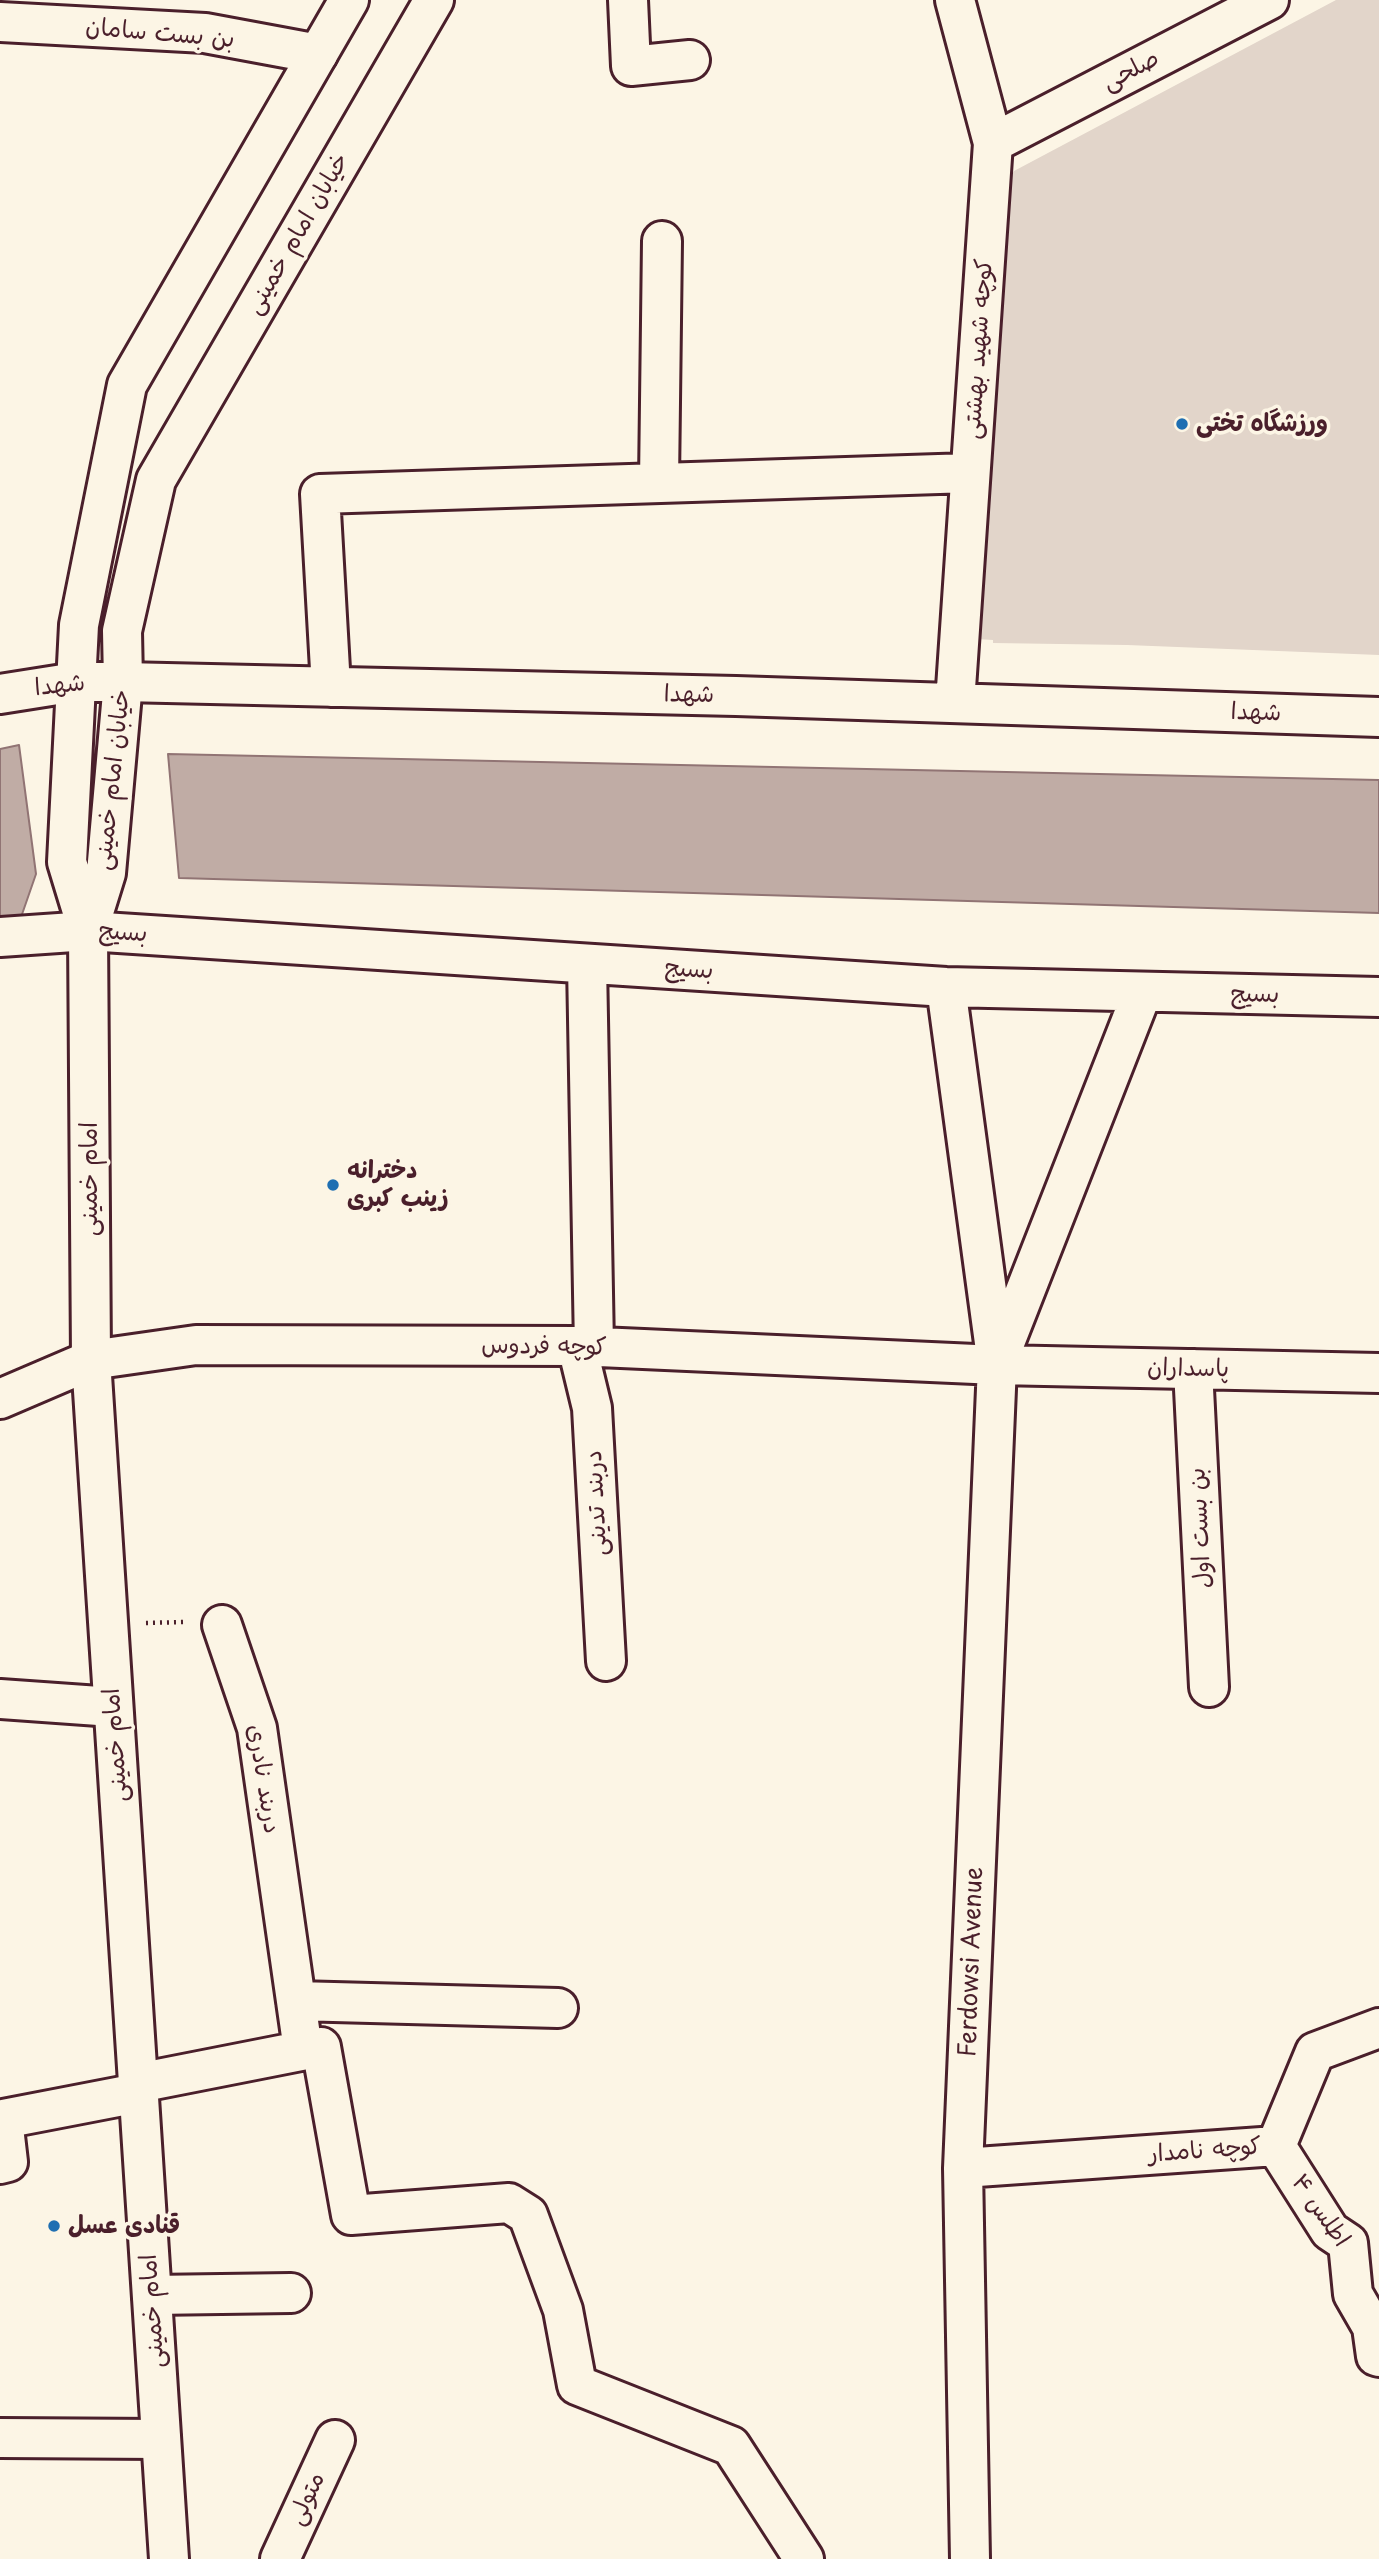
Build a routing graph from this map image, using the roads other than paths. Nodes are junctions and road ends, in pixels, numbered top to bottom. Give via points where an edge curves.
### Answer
1 (349, 0) edge
2 (434, 0) edge
3 (628, 0) edge
4 (954, 0) edge
5 (1269, 0) edge
6 (0, 22) edge
7 (318, 54) junction
8 (690, 60) dead end
9 (993, 142) junction
10 (662, 241) dead end
11 (970, 473) junction
12 (659, 482) junction
13 (76, 682) junction
14 (123, 682) junction
15 (331, 687) junction
16 (0, 694) edge
17 (955, 703) junction
18 (1379, 717) edge
19 (88, 931) junction
20 (0, 937) edge
21 (587, 964) junction
22 (946, 987) junction
23 (1142, 993) junction
24 (1379, 997) edge
25 (585, 1346) junction
26 (91, 1360) junction
27 (997, 1365) junction
28 (1194, 1369) junction
29 (1379, 1373) edge
30 (0, 1398) edge
31 (222, 1625) road end
32 (606, 1661) dead end
33 (1209, 1688) dead end
34 (0, 1699) edge
35 (113, 1707) junction
36 (296, 2001) junction
37 (558, 2008) dead end
38 (1379, 2028) edge
39 (303, 2050) junction
40 (138, 2088) junction
41 (1276, 2146) junction
42 (0, 2164) edge
43 (963, 2168) junction
44 (291, 2293) dead end
45 (152, 2295) junction
46 (1379, 2357) edge
47 (0, 2438) edge
48 (161, 2439) junction
49 (335, 2440) dead end
50 (169, 2559) edge
51 (280, 2559) edge
52 (804, 2559) edge
53 (970, 2559) edge

1 - 7 street, خیابان امام خمینی
2 - 14 street, خیابان امام خمینی via 156,480 122,631
3 - 8 street via 631,66
4 - 9 street, کوچه شهید بهشتی
5 - 9 street, صلحی
6 - 7 street, بن بست سامان via 205,33
7 - 13 street, خیابان امام خمینی via 127,385 79,625
9 - 11 street, کوچه شهید بهشتی
10 - 12 street
11 - 12 street
11 - 17 street, کوچه شهید بهشتی
12 - 15 street via 320,494
13 - 14 street, شهدا
13 - 16 street, شهدا
13 - 19 street, خیابان امام خمینی via 67,862
14 - 15 street, شهدا
14 - 19 street, خیابان امام خمینی via 106,873
15 - 17 street, شهدا
17 - 18 street, شهدا
19 - 20 street, بسیج
19 - 21 street, بسیج
19 - 26 street, امام خمینی
21 - 22 street, بسیج
21 - 25 street, دربند تدینی
22 - 23 street, بسیج
22 - 27 street
23 - 24 street, بسیج
23 - 27 street
25 - 26 street, کوچه فردوس via 197,1345
25 - 27 street, کوچه فردوس
25 - 32 street, دربند تدینی
26 - 30 street, کوچه فردوس
26 - 35 street, امام خمینی
27 - 28 street, پاسداران
27 - 43 street, Ferdowsi Avenue
28 - 29 street, پاسداران
28 - 33 street, بن بست اول
31 - 36 street, دربند نادری via 257,1728
34 - 35 street
35 - 40 street, امام خمینی
36 - 37 street
36 - 39 street, دربند نادری
38 - 41 street, کوچه نامدار via 1315,2052
39 - 40 street
39 - 52 street via 321,2047 351,2215 509,2203 528,2215 563,2310 577,2385 731,2446
40 - 42 street via 3,2119 8,2162
40 - 45 street, امام خمینی
41 - 43 street, کوچه نامدار
41 - 46 street, اطلس ۴ via 1330,2231 1348,2243 1353,2294 1372,2327
43 - 53 street, Ferdowsi Avenue
44 - 45 street
45 - 48 street, امام خمینی
47 - 48 street
48 - 50 street, امام خمینی
49 - 51 street, متولی

